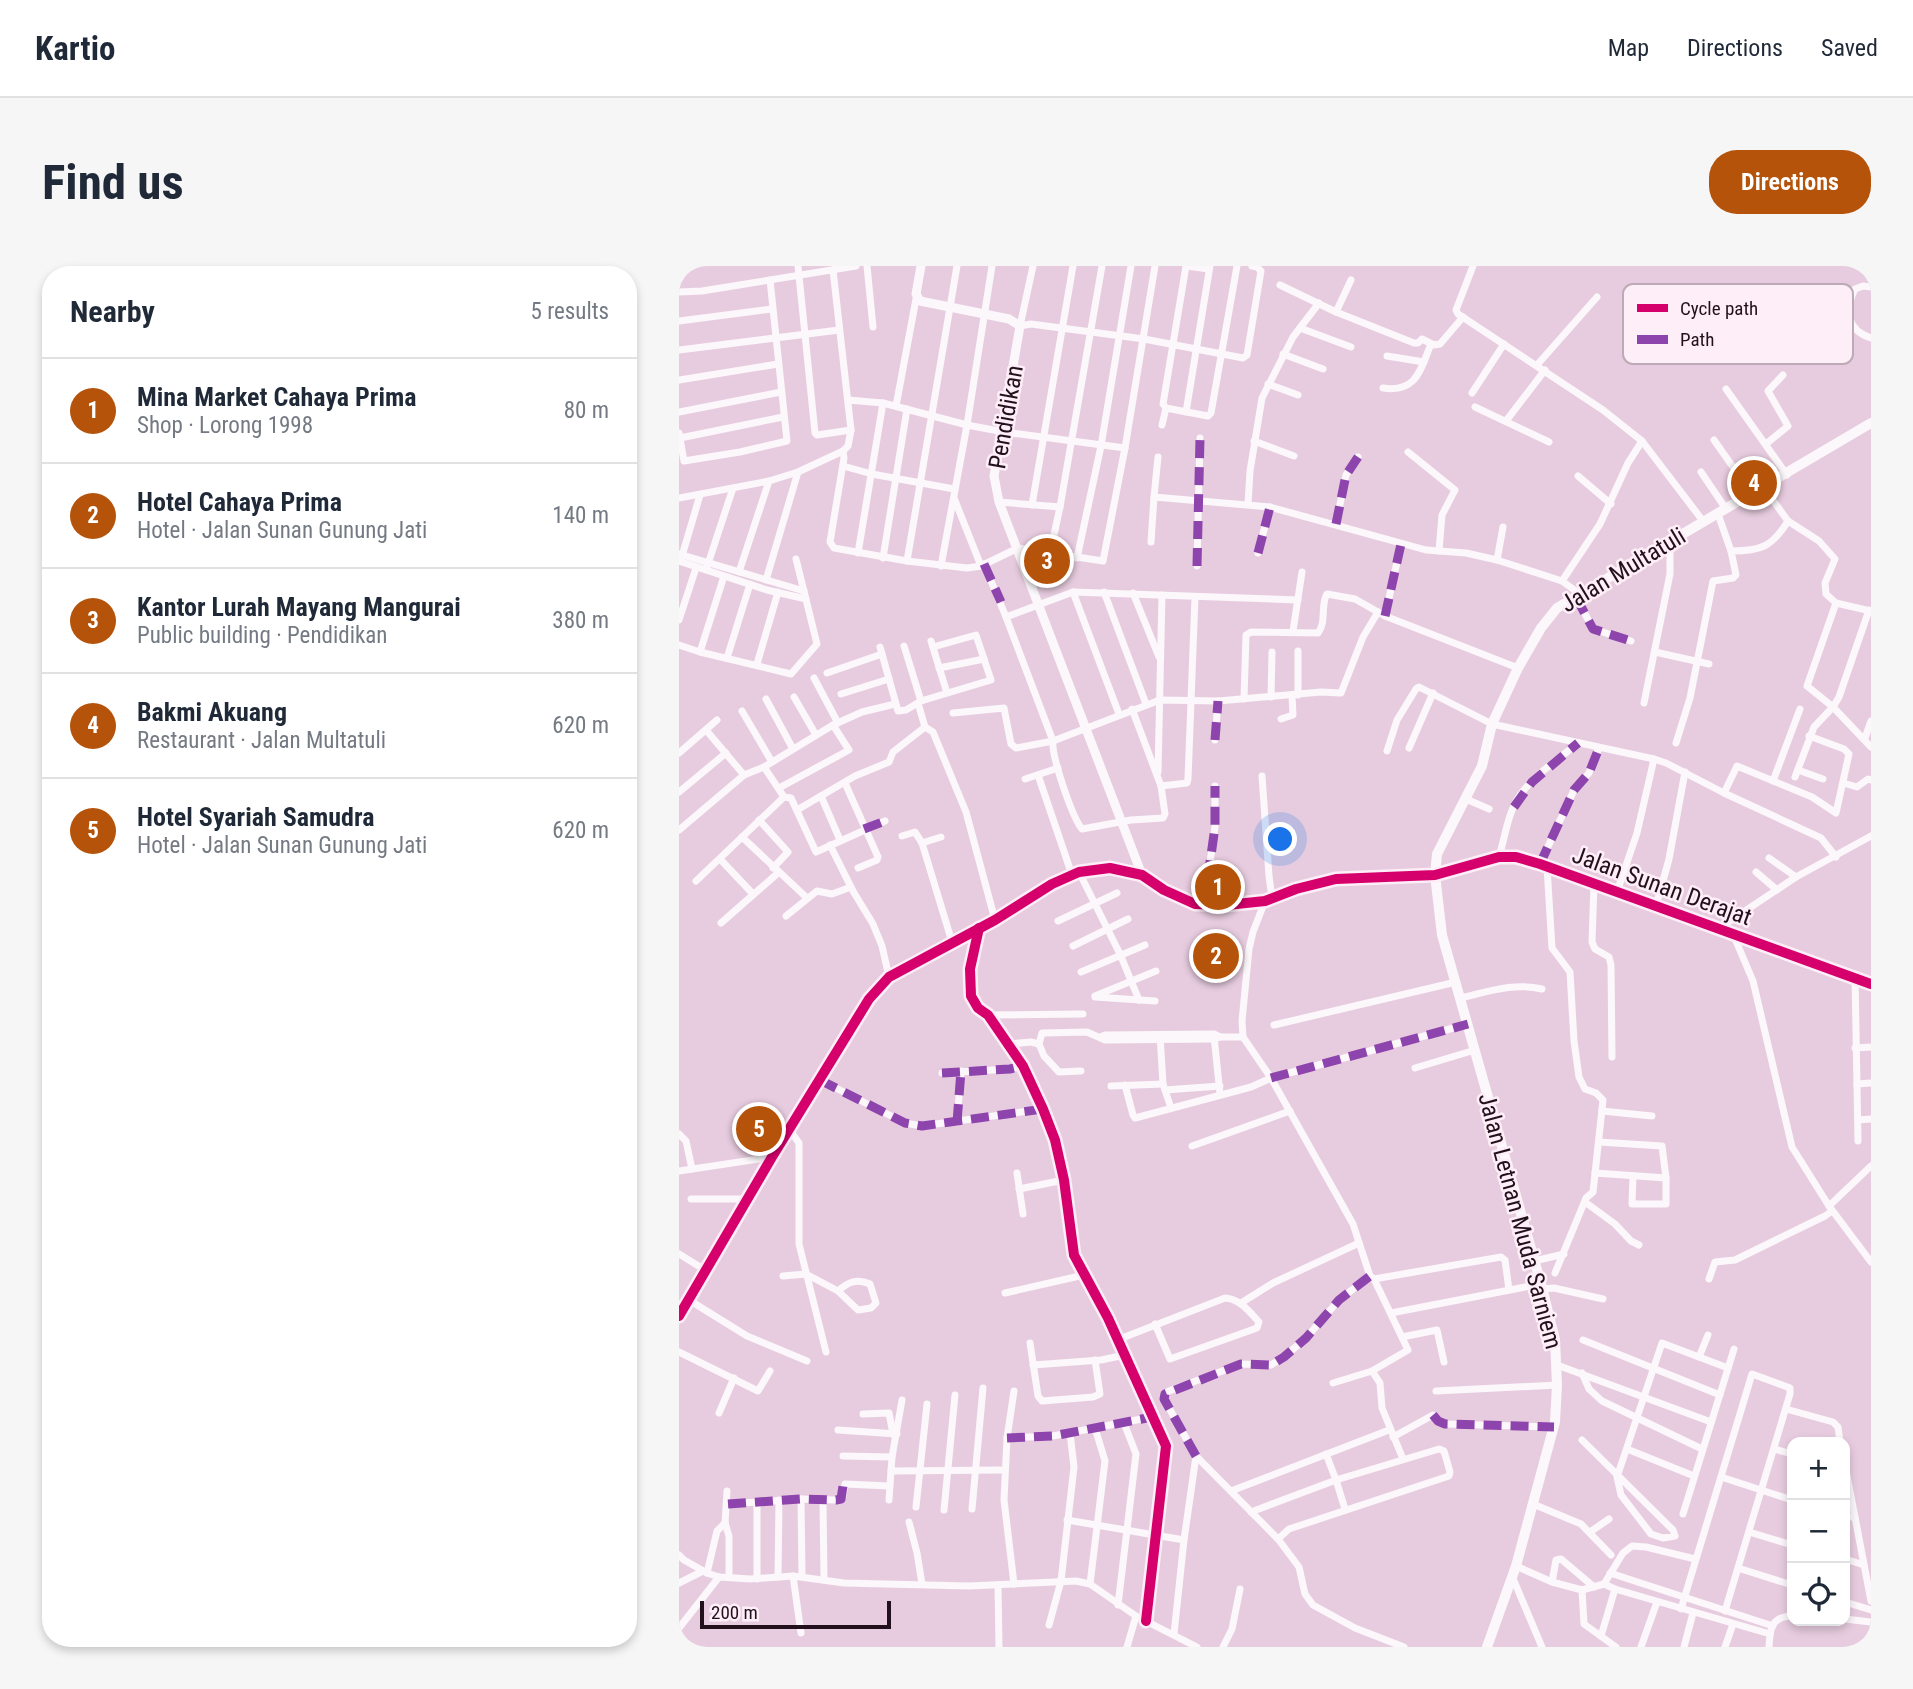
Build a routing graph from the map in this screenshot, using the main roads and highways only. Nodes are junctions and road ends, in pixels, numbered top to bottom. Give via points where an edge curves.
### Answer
1 (1871, 423) edge
2 (1435, 876) joint
3 (1487, 1647) edge

1 - 2 main road, Jalan Multatuli via 1557,608 1518,668 1492,724 1482,766 1437,854
2 - 3 main road, Jalan Letnan Muda Sarniem via 1443,934 1541,1286 1557,1365 1553,1427 1514,1571

